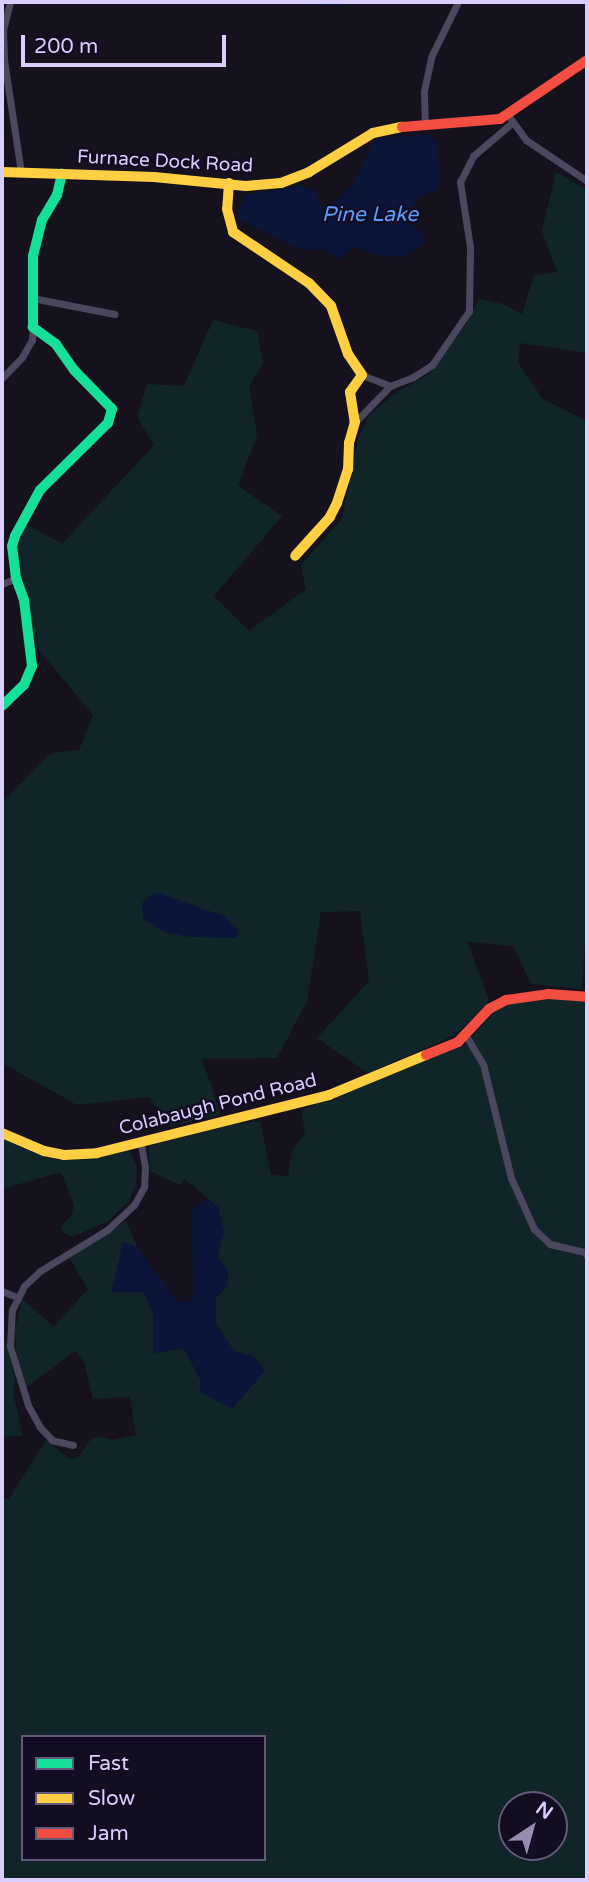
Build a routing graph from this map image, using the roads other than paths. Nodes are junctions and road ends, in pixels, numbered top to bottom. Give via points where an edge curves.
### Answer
1 (10, 2) edge
2 (458, 2) edge
3 (587, 60) edge
4 (511, 119) junction
5 (425, 125) junction
6 (2, 172) edge
7 (20, 172) junction
8 (62, 174) junction
9 (587, 181) edge
10 (229, 183) junction
11 (32, 298) junction
12 (114, 314) dead end
13 (33, 327) junction
14 (362, 375) junction
15 (2, 378) edge
16 (390, 386) junction
17 (355, 422) junction
18 (295, 555) dead end
19 (16, 578) junction
20 (2, 584) edge
21 (2, 706) edge
22 (587, 996) edge
23 (466, 1036) junction
24 (2, 1133) edge
25 (141, 1144) junction
26 (587, 1256) edge
27 (2, 1291) edge
28 (17, 1297) junction
29 (73, 1445) dead end

1 - 7 street via 3,30 4,60
2 - 5 street via 431,57 424,91
3 - 4 street, Furnace Dock Road via 568,69
4 - 5 street, Furnace Dock Road
4 - 9 street via 526,140
4 - 16 street via 474,156 460,182 470,247 469,311 432,365
5 - 10 street, Furnace Dock Road via 364,136 288,181 257,186
6 - 7 street, Furnace Dock Road
7 - 8 street, Furnace Dock Road
8 - 10 street, Furnace Dock Road
8 - 11 street via 33,256
10 - 14 street via 227,209 233,232 309,283 331,306 348,354
11 - 12 street
11 - 13 street
13 - 15 street via 32,340 22,357
13 - 19 street via 56,344 111,409 108,423 29,505 12,546
14 - 16 street
14 - 17 street via 350,392
16 - 17 street
17 - 18 street via 348,470 337,503
19 - 20 street
19 - 21 street via 32,666 24,685
22 - 23 street, Colabaugh Pond Road via 548,994 506,1000 489,1009
23 - 25 street, Colabaugh Pond Road via 442,1050 303,1104
23 - 26 street via 483,1064 511,1178 534,1228 550,1244
24 - 25 street, Colabaugh Pond Road via 44,1152 64,1155
25 - 28 street via 144,1187 134,1205 107,1230 40,1270
27 - 28 street
28 - 29 street via 9,1324 10,1346 28,1405 52,1440

